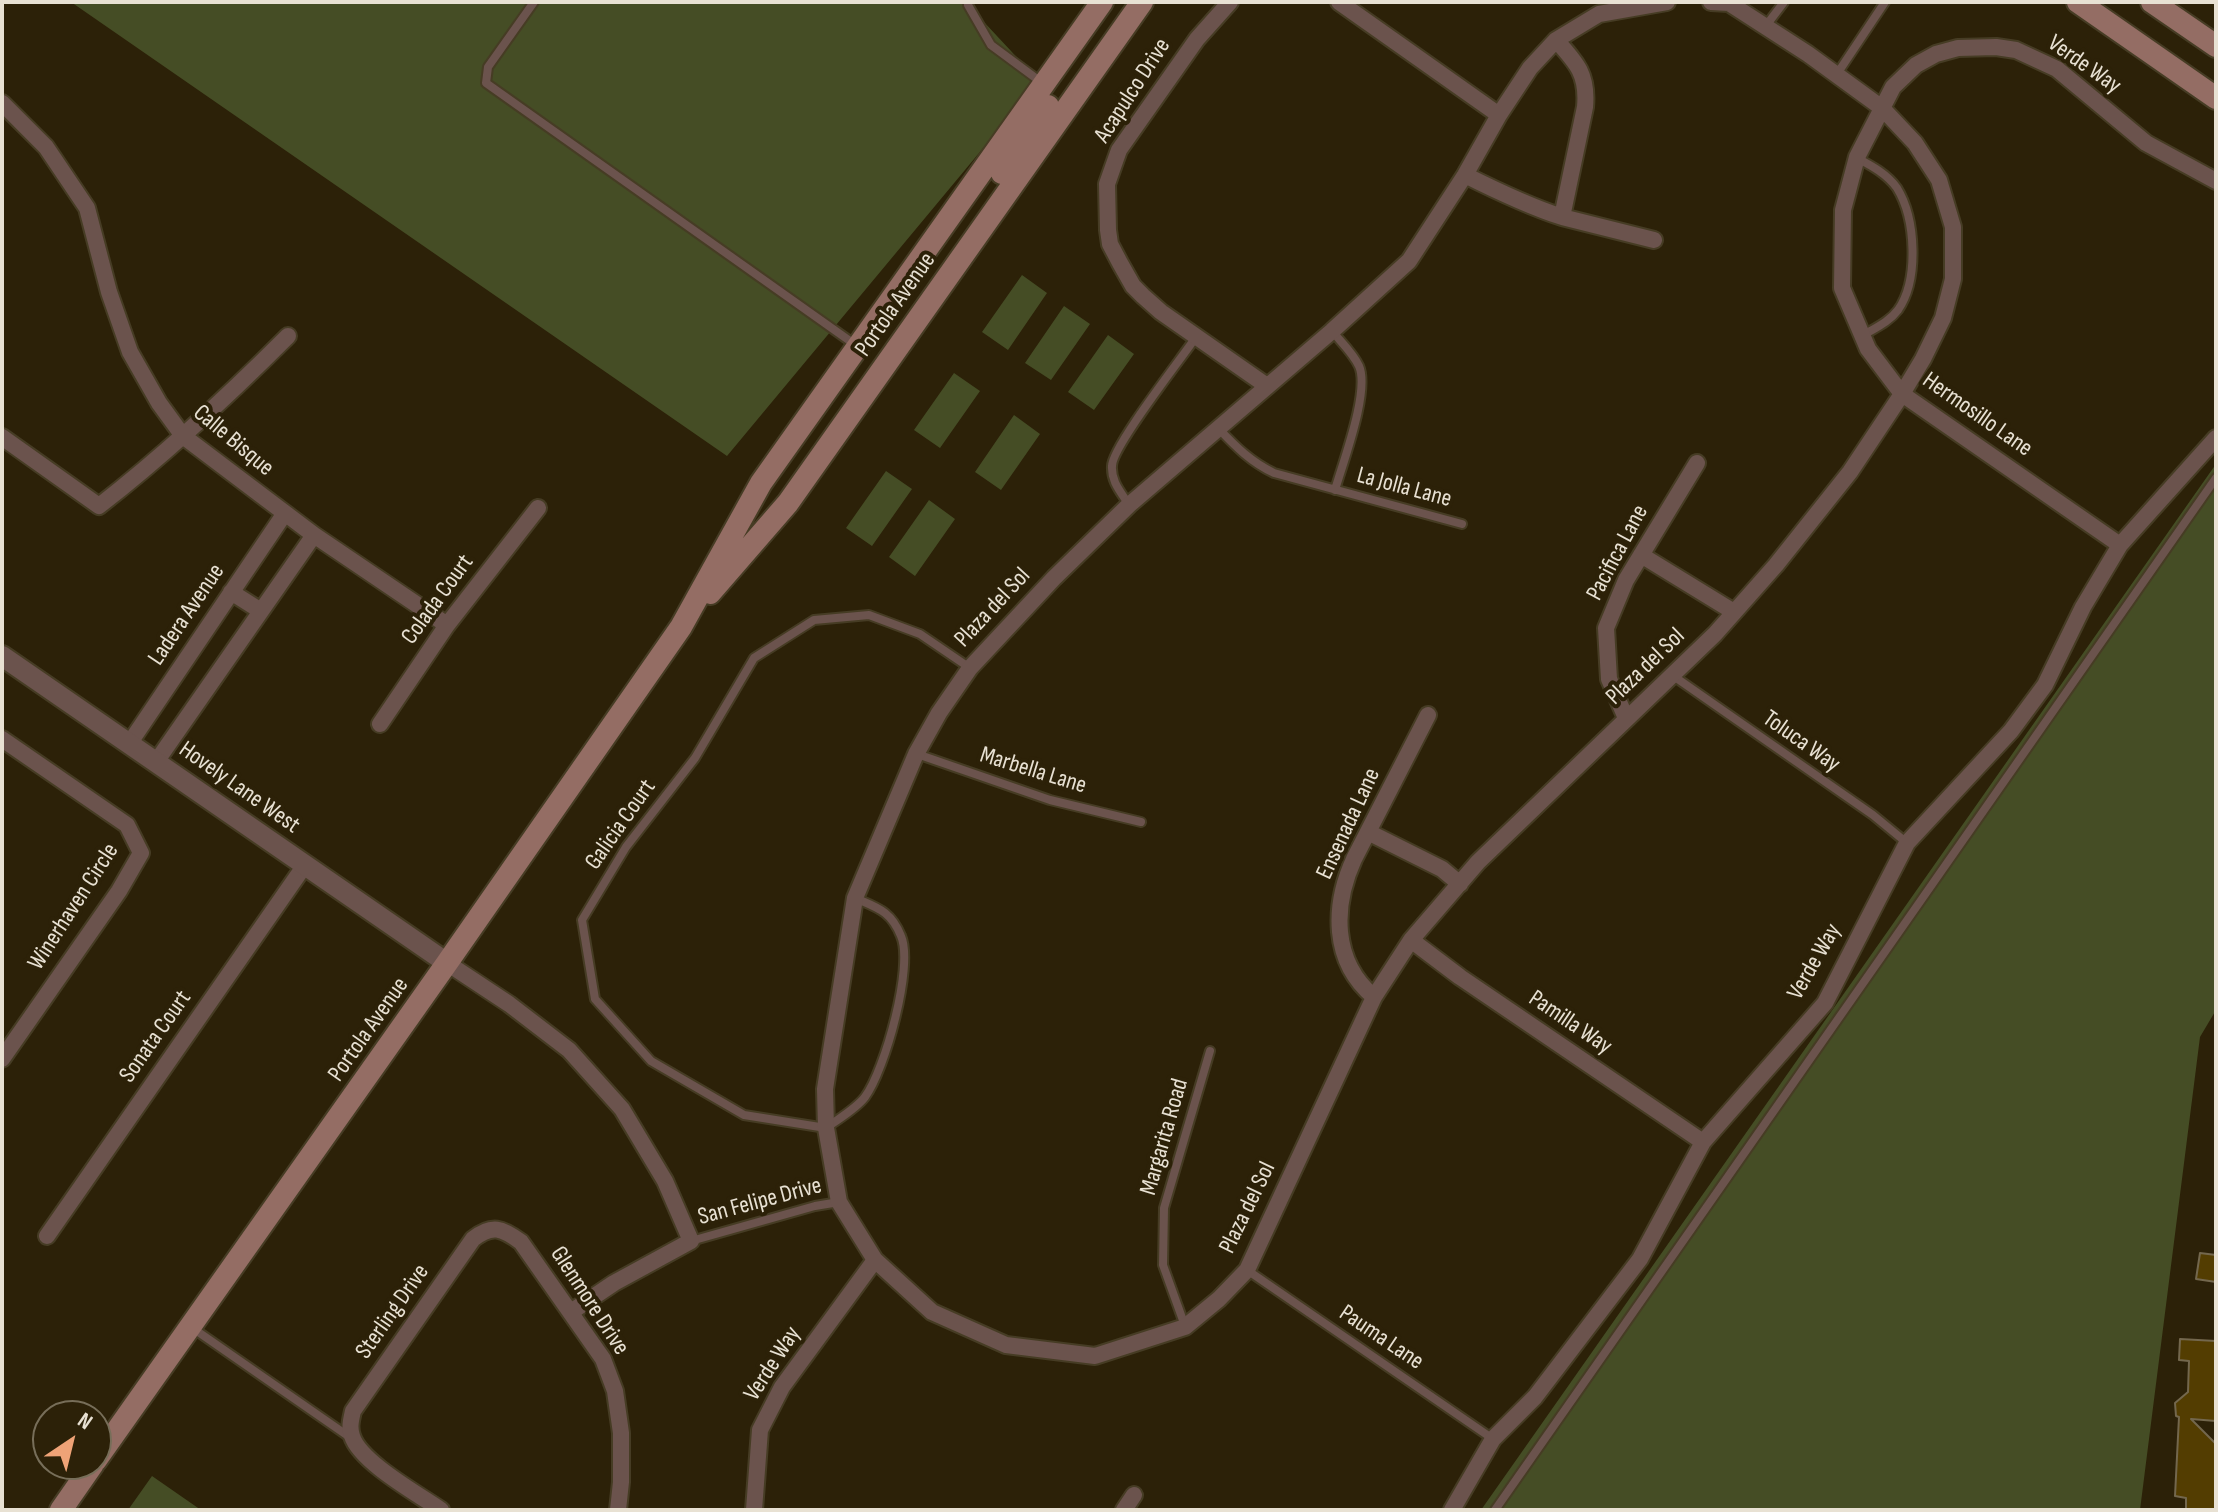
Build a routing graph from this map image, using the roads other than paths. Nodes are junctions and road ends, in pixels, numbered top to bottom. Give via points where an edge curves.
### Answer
1 (534, 2) edge
2 (968, 2) edge
3 (1102, 2) edge
4 (1142, 2) edge
5 (1230, 2) edge
6 (1339, 2) edge
7 (1667, 2) edge
8 (1711, 2) edge
9 (1729, 2) edge
10 (1784, 2) edge
11 (1885, 2) edge
12 (2078, 2) edge
13 (2163, 5) edge
14 (1765, 27) junction
15 (1556, 40) junction
16 (2216, 46) edge
17 (1837, 74) junction
18 (1044, 85) junction
19 (2216, 98) edge
20 (2, 103) edge
21 (1882, 108) junction
22 (1499, 115) junction
23 (1857, 157) junction
24 (1465, 175) junction
25 (2216, 181) edge
26 (1562, 217) junction
27 (980, 229) junction
28 (1654, 240) dead end
29 (1332, 331) junction
30 (288, 336) dead end
31 (1862, 336) junction
32 (1196, 337) junction
33 (858, 346) junction
34 (1267, 386) junction
35 (1902, 394) junction
36 (1219, 429) junction
37 (183, 436) junction
38 (2, 437) edge
39 (2216, 438) edge
40 (1697, 463) dead end
41 (2216, 478) edge
42 (1335, 490) junction
43 (1129, 505) junction
44 (538, 508) dead end
45 (285, 513) junction
46 (1462, 524) dead end
47 (314, 535) junction
48 (2120, 545) junction
49 (1641, 555) junction
50 (231, 592) junction
51 (261, 611) junction
52 (1734, 612) junction
53 (447, 625) junction
54 (681, 627) junction
55 (2, 656) edge
56 (970, 668) junction
57 (1671, 675) junction
58 (1428, 715) dead end
59 (1626, 718) junction
60 (380, 724) dead end
61 (2, 739) edge
62 (129, 744) junction
63 (916, 754) junction
64 (156, 762) junction
65 (1141, 822) dead end
66 (1368, 832) junction
67 (1907, 843) junction
68 (305, 865) junction
69 (1460, 884) junction
70 (855, 898) junction
71 (1411, 940) junction
72 (447, 963) junction
73 (1374, 997) junction
74 (1210, 1051) dead end
75 (2, 1059) edge
76 (826, 1128) junction
77 (1703, 1142) junction
78 (839, 1202) junction
79 (497, 1229) joint
80 (47, 1236) dead end
81 (691, 1241) junction
82 (875, 1260) junction
83 (1247, 1270) junction
84 (571, 1312) junction
85 (190, 1327) junction
86 (1185, 1327) junction
87 (112, 1438) edge
88 (352, 1439) junction
89 (1493, 1439) junction
90 (82, 1480) edge
91 (1134, 1495) dead end
92 (61, 1510) edge
93 (441, 1510) edge
94 (618, 1510) edge
95 (754, 1510) edge
96 (1124, 1510) edge
97 (1452, 1510) edge
98 (1495, 1510) edge

1 - 33 lane via 488,67 486,83
2 - 18 lane via 991,45
3 - 18 main road, Portola Avenue
4 - 27 main road, Portola Avenue
5 - 32 street, Acapulco Drive via 1197,39 1119,150 1107,184 1110,244 1133,286
6 - 22 street
7 - 15 street, Plaza del Sol via 1599,14
8 - 9 street, Plaza del Sol
9 - 14 street, Plaza del Sol
10 - 14 lane
11 - 17 lane
12 - 19 main road
13 - 16 main road
14 - 17 street, Plaza del Sol
15 - 22 street, Plaza del Sol
15 - 26 street via 1580,70 1586,91
17 - 21 street, Plaza del Sol
18 - 27 main road via 1050,100 996,181
18 - 33 main road, Portola Avenue
20 - 37 street, Calle Bisque via 46,147 87,208 130,352
21 - 23 street, Hermosillo Lane
21 - 25 street, Verde Way via 1893,87 1936,54 1975,47 2016,50 2057,69 2146,143
21 - 35 street, Plaza del Sol via 1915,143 1939,180 1953,227 1953,279 1943,318
22 - 24 street, Plaza del Sol
23 - 31 street, Hermosillo Lane via 1843,210 1842,288
23 - 31 lane via 1885,174 1896,188 1912,233 1912,267 1899,308
24 - 26 street
24 - 29 street, Plaza del Sol via 1409,261
26 - 28 street
27 - 54 main road, Portola Avenue via 788,503
29 - 34 street, Plaza del Sol
29 - 42 lane, La Jolla Lane via 1355,359 1362,379
30 - 37 street
31 - 35 street, Hermosillo Lane
32 - 34 street, Acapulco Drive
32 - 43 lane via 1112,459 1113,480
33 - 54 main road, Portola Avenue via 761,483
34 - 36 street, Plaza del Sol
35 - 48 street, Hermosillo Lane
35 - 52 street, Plaza del Sol via 1850,472
36 - 42 lane, La Jolla Lane via 1259,466
36 - 43 street, Plaza del Sol
37 - 38 street via 99,506
37 - 45 street, Calle Bisque
39 - 48 street, Verde Way
40 - 49 street, Pacifica Lane
41 - 98 lane
42 - 46 lane, La Jolla Lane
43 - 56 street, Plaza del Sol
44 - 53 street, Colada Court
45 - 47 street, Calle Bisque
45 - 50 street, Ladera Avenue
47 - 51 street
47 - 53 street, Calle Bisque
48 - 67 street, Verde Way via 2045,685 2011,731
49 - 52 street
49 - 59 street, Pacifica Lane via 1606,628 1609,679
50 - 51 street
50 - 62 street, Ladera Avenue
51 - 64 street
52 - 57 street, Plaza del Sol
53 - 60 street, Colada Court
54 - 72 main road, Portola Avenue
55 - 62 street, Hovely Lane West
56 - 63 street, Plaza del Sol
56 - 76 lane, Galicia Court via 920,634 869,615 814,620 754,658 695,758 626,847 582,920 595,999 651,1061 744,1115
57 - 59 street, Plaza del Sol
57 - 67 lane, Toluca Way
58 - 66 street, Ensenada Lane
59 - 69 street, Plaza del Sol
61 - 75 street, Winerhaven Circle via 127,825 141,853
62 - 64 street, Hovely Lane West
63 - 65 lane, Marbella Lane via 1050,800
63 - 70 street, Plaza del Sol
64 - 68 street, Hovely Lane West
66 - 69 street via 1442,869
66 - 73 street, Ensenada Lane via 1346,877 1339,931 1353,971
67 - 77 street, Verde Way via 1825,1003
68 - 72 street, Hovely Lane West
68 - 80 street, Sonata Court
69 - 71 street, Plaza del Sol
70 - 76 street, Plaza del Sol via 825,1089
70 - 76 lane via 886,911 903,938 903,971 886,1055 865,1098
71 - 73 street, Plaza del Sol
71 - 77 street, Pamilla Way
72 - 81 street via 569,1050 622,1109 665,1181
72 - 85 main road, Portola Avenue
73 - 83 street, Plaza del Sol
74 - 86 lane, Margarita Road via 1164,1208 1163,1265
76 - 78 street, Plaza del Sol
77 - 89 street, Verde Way via 1640,1259 1535,1397
78 - 81 lane, San Felipe Drive
78 - 82 street, Plaza del Sol
79 - 84 street, Glenmore Drive via 521,1242
79 - 88 street, Sterling Drive via 473,1239 361,1398 350,1424
81 - 84 street
82 - 86 street, Plaza del Sol via 932,1312 1006,1345 1095,1356
82 - 95 street, Verde Way via 782,1387 760,1430
83 - 86 street, Plaza del Sol
83 - 89 lane, Pauma Lane
84 - 94 street, Glenmore Drive via 603,1359 615,1391 621,1433
85 - 87 main road, Portola Avenue
85 - 88 lane
88 - 93 street via 373,1463
89 - 97 street, Verde Way
90 - 92 main road, Portola Avenue
91 - 96 street

